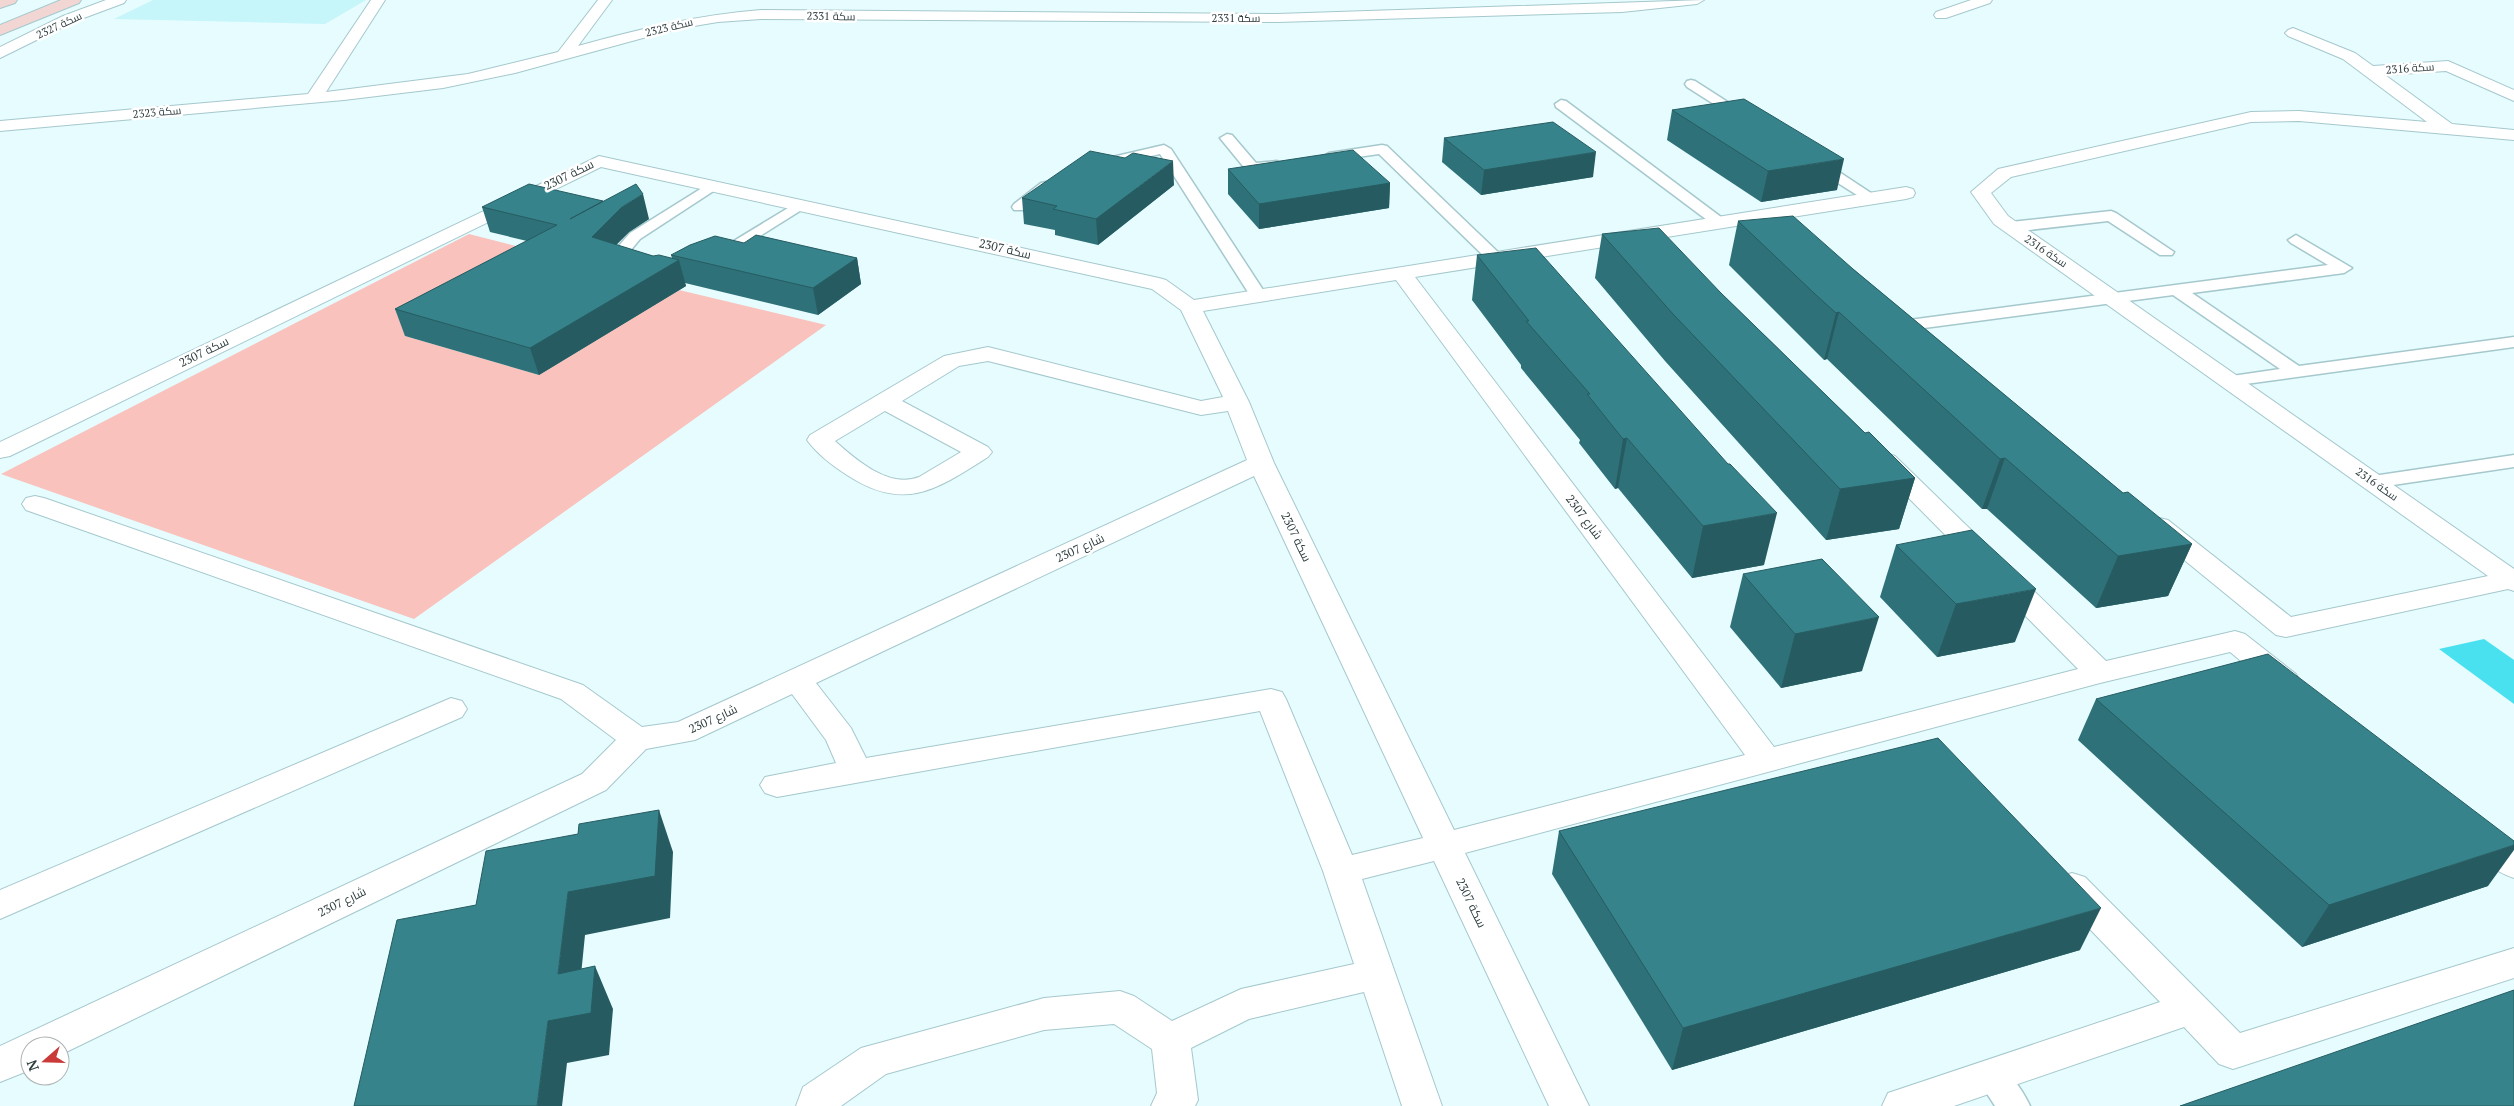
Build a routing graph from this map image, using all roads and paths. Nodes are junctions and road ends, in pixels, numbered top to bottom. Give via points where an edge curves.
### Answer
1 (10, 0) edge
2 (59, 0) edge
3 (74, 0) edge
4 (119, 0) edge
5 (378, 0) edge
6 (605, 0) edge
7 (804, 0) edge
8 (1364, 0) edge
9 (1480, 0) edge
10 (1697, 0) edge
11 (1985, 0) edge
12 (1, 2) edge
13 (774, 13) junction
14 (1489, 13) junction
15 (1388, 16) junction
16 (1941, 16) dead end
17 (0, 22) edge
18 (0, 30) edge
19 (2293, 33) dead end
20 (566, 52) junction
21 (0, 53) edge
22 (2370, 71) junction
23 (1691, 84) dead end
24 (2514, 96) edge
25 (314, 98) junction
26 (1561, 104) dead end
27 (0, 126) edge
28 (1757, 126) edge
29 (2450, 131) junction
30 (2514, 135) edge
31 (1227, 138) dead end
32 (1807, 157) edge
33 (1317, 159) edge
34 (1289, 163) edge
35 (1096, 164) edge
36 (1058, 176) edge
37 (710, 187) junction
38 (1906, 193) dead end
39 (1873, 198) junction
40 (798, 206) junction
41 (1019, 207) dead end
42 (1720, 222) junction
43 (2011, 228) junction
44 (1656, 234) junction
45 (2296, 240) dead end
46 (2166, 252) dead end
47 (1677, 254) edge
48 (1495, 258) junction
49 (702, 263) edge
50 (644, 271) edge
51 (1401, 272) junction
52 (2175, 290) junction
53 (1259, 296) junction
54 (2113, 297) junction
55 (1190, 307) junction
56 (1902, 318) joint
57 (2514, 342) edge
58 (1932, 343) edge
59 (2296, 372) junction
60 (2231, 381) junction
61 (885, 401) junction
62 (1237, 402) junction
63 (1867, 443) edge
64 (1, 451) edge
65 (2514, 461) edge
66 (1261, 463) junction
67 (2373, 482) junction
68 (36, 504) dead end
69 (2140, 510) edge
70 (2513, 581) edge
71 (2100, 673) junction
72 (798, 680) junction
73 (2304, 697) edge
74 (451, 710) dead end
75 (1914, 723) junction
76 (636, 738) junction
77 (1941, 752) edge
78 (1767, 761) junction
79 (855, 770) junction
80 (777, 785) dead end
81 (2452, 815) edge
82 (1444, 846) junction
83 (2514, 865) edge
84 (2051, 866) edge
85 (1341, 871) junction
86 (0, 905) edge
87 (2514, 963) edge
88 (1377, 974) junction
89 (2189, 1009) junction
90 (61, 1036) edge
91 (1170, 1040) junction
92 (20, 1056) edge
93 (0, 1065) edge
94 (1990, 1075) junction
95 (816, 1106) edge
96 (1170, 1106) edge
97 (1422, 1106) edge
98 (1569, 1106) edge
99 (1902, 1106) edge
100 (2014, 1106) edge

1 - 12 main road
2 - 17 main road
3 - 18 main road
4 - 21 street, سكة 2327 via 68,19
5 - 25 street
6 - 20 street
7 - 13 street
8 - 15 street
9 - 14 street
10 - 14 street, سكة 2331 via 1622,8
11 - 16 street
13 - 15 street, سكة 2331 via 804,16 1197,18
13 - 20 street, سكة 2323 via 694,20
14 - 15 street, سكة 2331
19 - 22 street via 2349,56
20 - 25 street, سكة 2323 via 521,68 468,79
22 - 24 street, 2316 سكة via 2448,66
22 - 29 street, 2316 سكة
23 - 28 lane
25 - 27 street, سكة 2323
26 - 42 lane
29 - 30 street, 2316 سكة
29 - 43 street, 2316 سكة via 2299,116 2251,117 2005,173 1980,192
31 - 34 lane via 1252,168
32 - 39 lane
33 - 48 lane via 1382,149
35 - 53 lane via 1164,149
36 - 41 lane
37 - 40 street, سكة 2307
37 - 50 lane via 635,236 618,256 620,264
37 - 64 street, سكة 2307 via 599,161
38 - 39 street
39 - 42 street
40 - 49 lane
40 - 55 street, سكة 2307 via 1159,284
42 - 44 street
43 - 46 lane via 2111,216
43 - 54 street, 2316 سكة
44 - 47 street
44 - 48 street
45 - 52 lane via 2344,268
48 - 51 street
51 - 53 street
51 - 78 street, 2307 شارع
52 - 54 lane
52 - 59 lane
53 - 55 street
54 - 56 lane
54 - 60 street, 2316 سكة
55 - 62 street, سكة 2307
56 - 58 street
57 - 59 lane
59 - 60 lane
60 - 67 street, 2316 سكة
61 - 61 street via 945,434 979,452 912,488 884,484 839,459 818,440
61 - 62 street via 952,361 988,354 1201,408
62 - 66 street, سكة 2307
63 - 71 street
65 - 67 lane
66 - 72 street, 2307 شارع
66 - 82 street, سكة 2307
67 - 70 street, 2316 سكة
68 - 76 street via 572,692
69 - 70 street via 2286,628
71 - 73 street via 2235,641
71 - 75 street
72 - 76 street, 2307 شارع via 684,732
72 - 79 street via 840,736
74 - 86 street
75 - 77 street
75 - 78 street
76 - 90 street, 2307 شارع via 594,782
78 - 82 street
79 - 80 street
79 - 85 street via 1271,699
81 - 83 street
82 - 85 street
82 - 98 street, سكة 2307
84 - 89 street
85 - 88 street
87 - 89 street via 2233,1052
88 - 91 street via 1241,1005
88 - 97 street
89 - 94 street
91 - 95 street via 1120,1007 1044,1014 875,1060 817,1100
91 - 96 street via 1178,1100
92 - 93 street
94 - 99 street
94 - 100 lane

